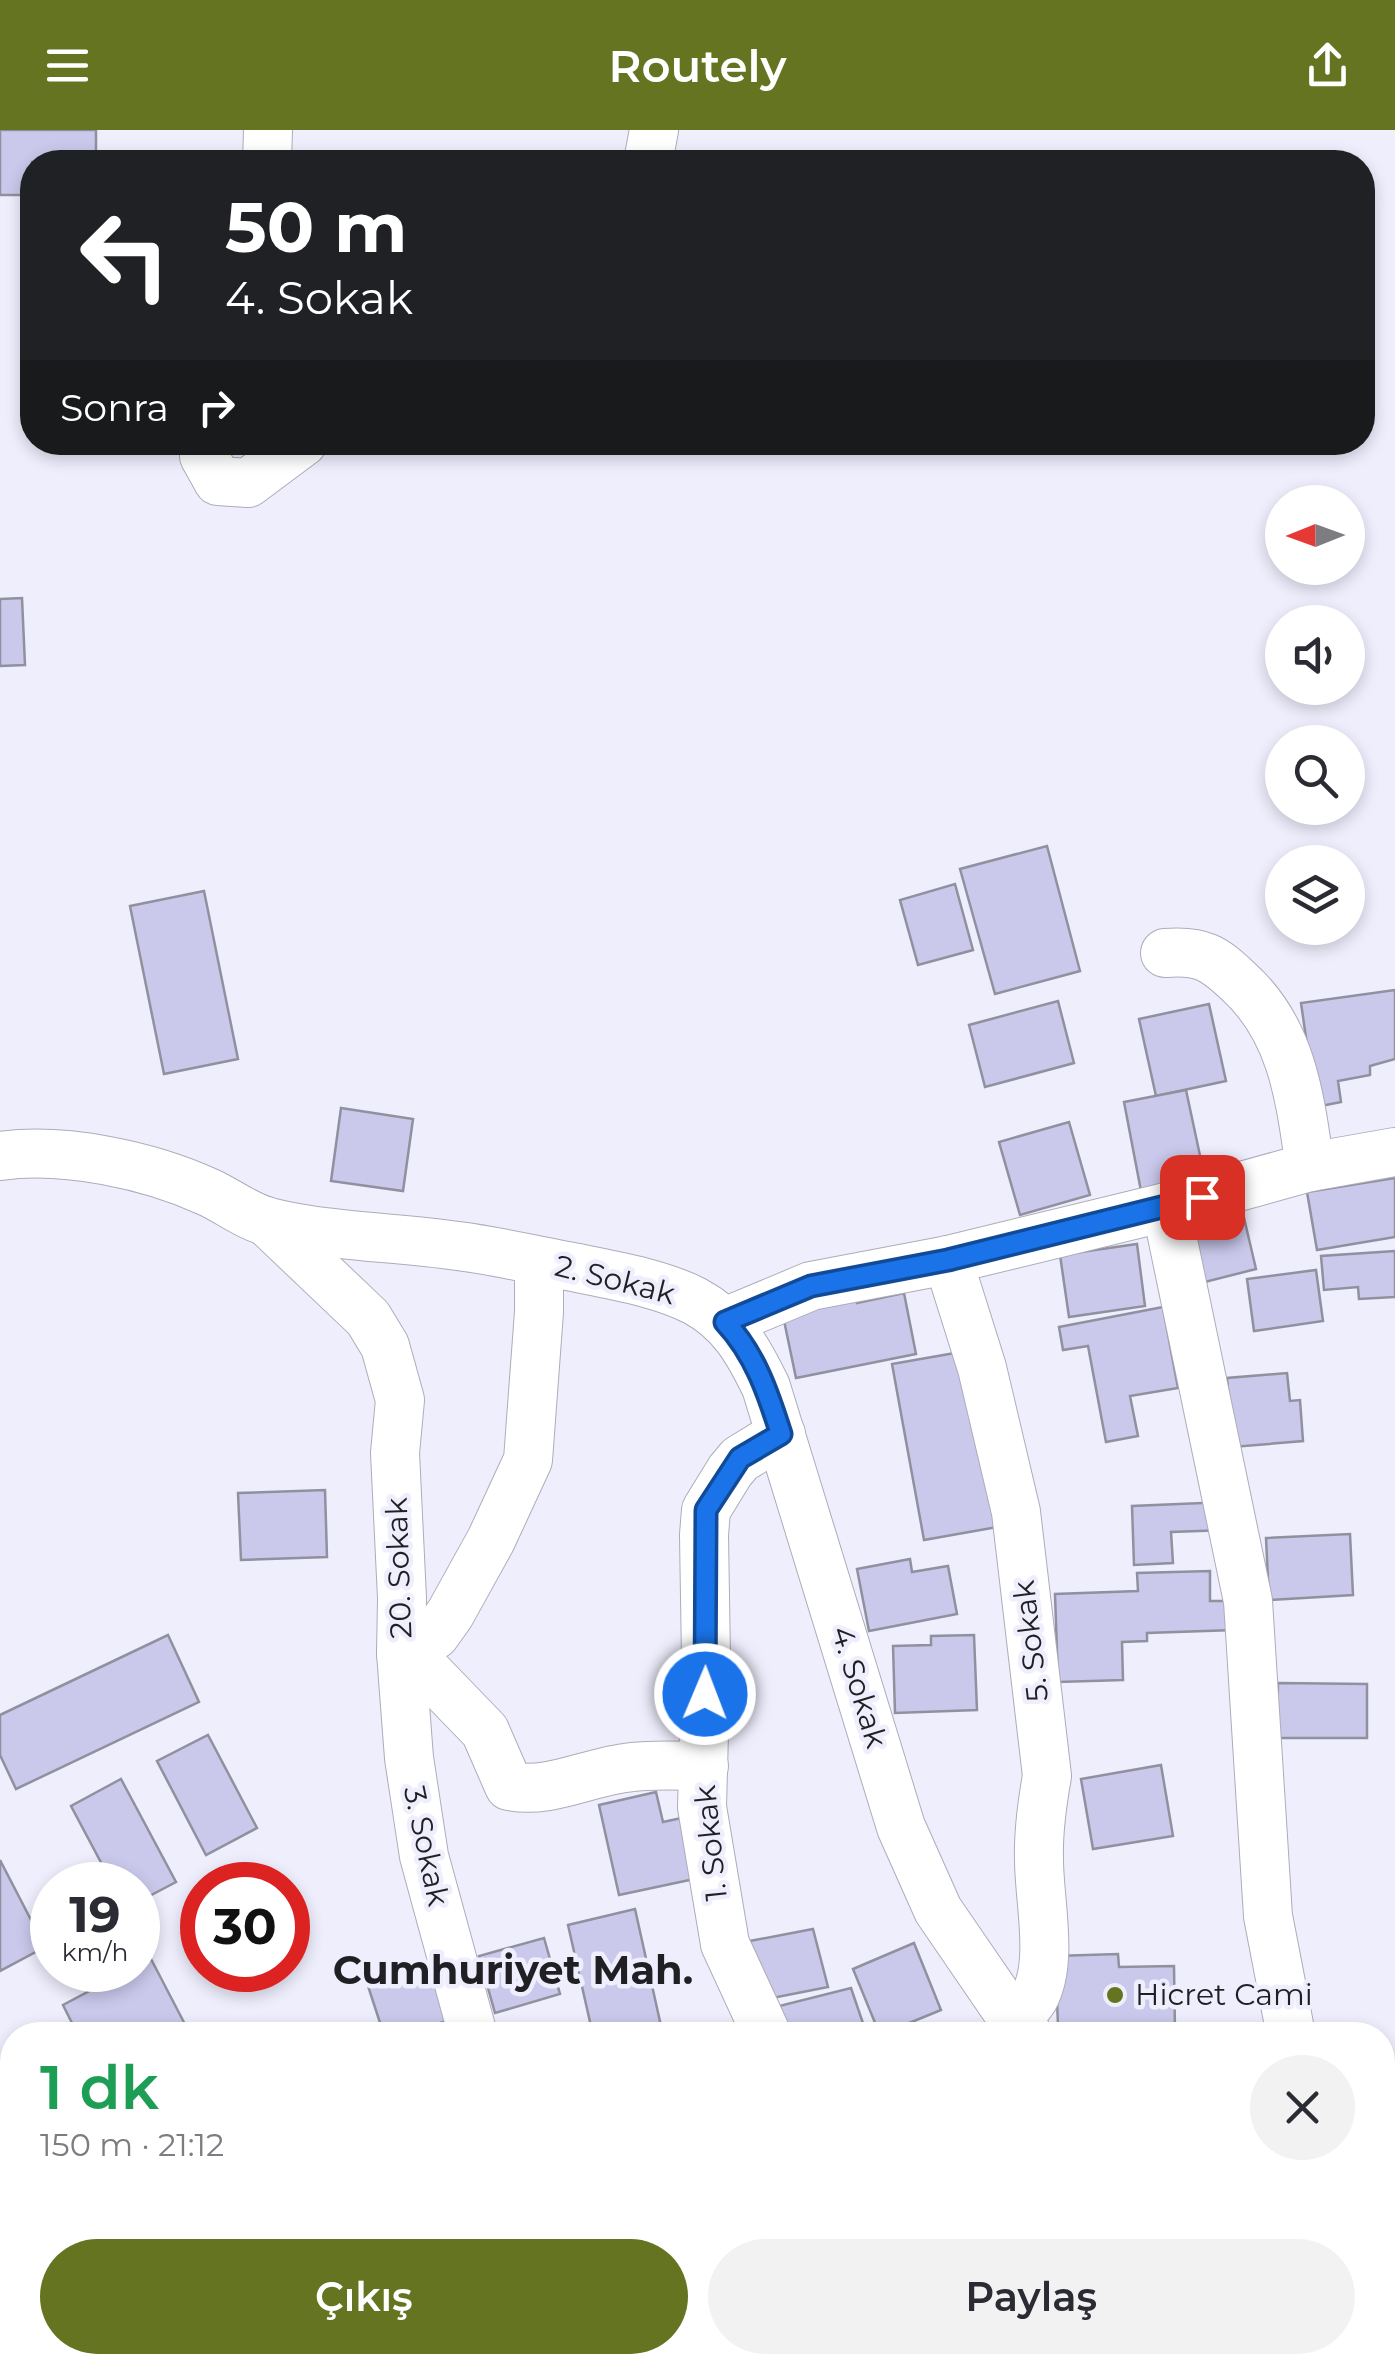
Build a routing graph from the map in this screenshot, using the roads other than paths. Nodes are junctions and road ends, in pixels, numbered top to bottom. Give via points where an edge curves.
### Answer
1 (204, 455) edge
2 (285, 455) edge
3 (1165, 953) dead end
4 (1395, 1152) edge
5 (0, 1156) edge
6 (1310, 1167) junction
7 (1166, 1207) junction
8 (266, 1222) junction
9 (948, 1260) junction
10 (538, 1261) junction
11 (725, 1322) junction
12 (781, 1434) junction
13 (401, 1653) junction
14 (704, 1766) junction
15 (469, 2022) edge
16 (761, 2022) edge
17 (1017, 2022) edge
18 (1024, 2022) edge
19 (1288, 2022) edge

1 - 2 street via 218,481 248,483
3 - 6 street via 1189,951 1215,960 1259,1000 1287,1050
4 - 6 street
5 - 8 street, 2. Sokak via 81,1156 162,1174
6 - 7 street
7 - 9 street
7 - 19 street via 1248,1601 1268,1916
8 - 10 street, 2. Sokak
8 - 13 street, 20. Sokak via 368,1318 385,1346 400,1400 395,1453
9 - 11 street via 811,1286
9 - 18 street, 5. Sokak via 1016,1512 1047,1776 1038,1860 1044,1947 1038,1989
10 - 11 street, 2. Sokak via 668,1289
10 - 13 street via 528,1460 450,1614 435,1635
11 - 12 street, 4. Sokak via 744,1342
12 - 14 street, 1. Sokak via 740,1458 706,1510
12 - 17 street, 4. Sokak via 902,1827 938,1910
13 - 14 street, 20. Sokak via 485,1731 510,1786 548,1787 628,1767
13 - 15 street, 3. Sokak via 424,1856
14 - 16 street, 1. Sokak via 702,1807 724,1944

